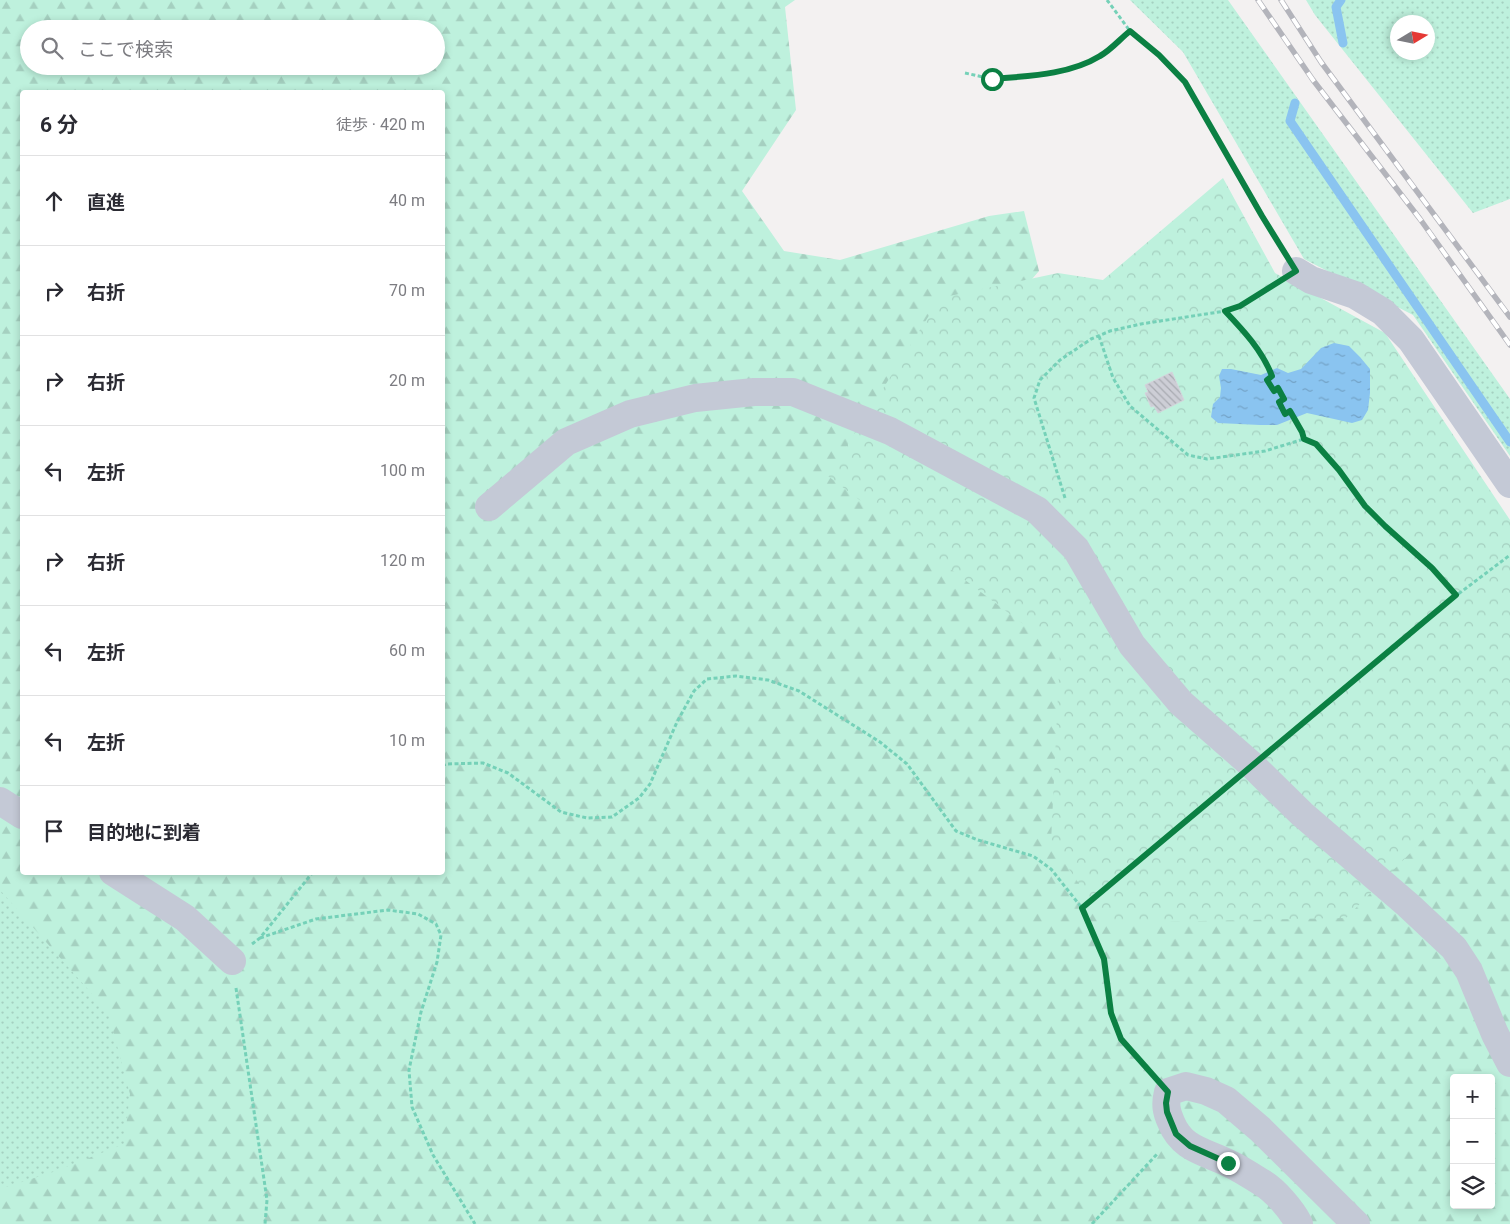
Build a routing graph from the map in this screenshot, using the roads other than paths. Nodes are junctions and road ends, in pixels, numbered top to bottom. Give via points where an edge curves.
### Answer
1 (1296, 271) road end
2 (1510, 484) edge
3 (489, 507) dead end
4 (0, 801) edge
5 (20, 814) edge
6 (118, 875) edge
7 (232, 961) road end
8 (1510, 1063) edge
9 (1299, 1224) edge
10 (1356, 1224) edge

1 - 2 street via 1311,280 1356,295 1384,312 1412,340
3 - 8 street via 566,442 630,414 695,398 793,392 890,431 1037,510 1076,549 1132,644 1181,703 1454,948 1469,971
4 - 5 street
6 - 7 street via 184,918
9 - 10 street via 1293,1212 1263,1183 1190,1146 1176,1134 1167,1112 1168,1092 1186,1086 1226,1100

